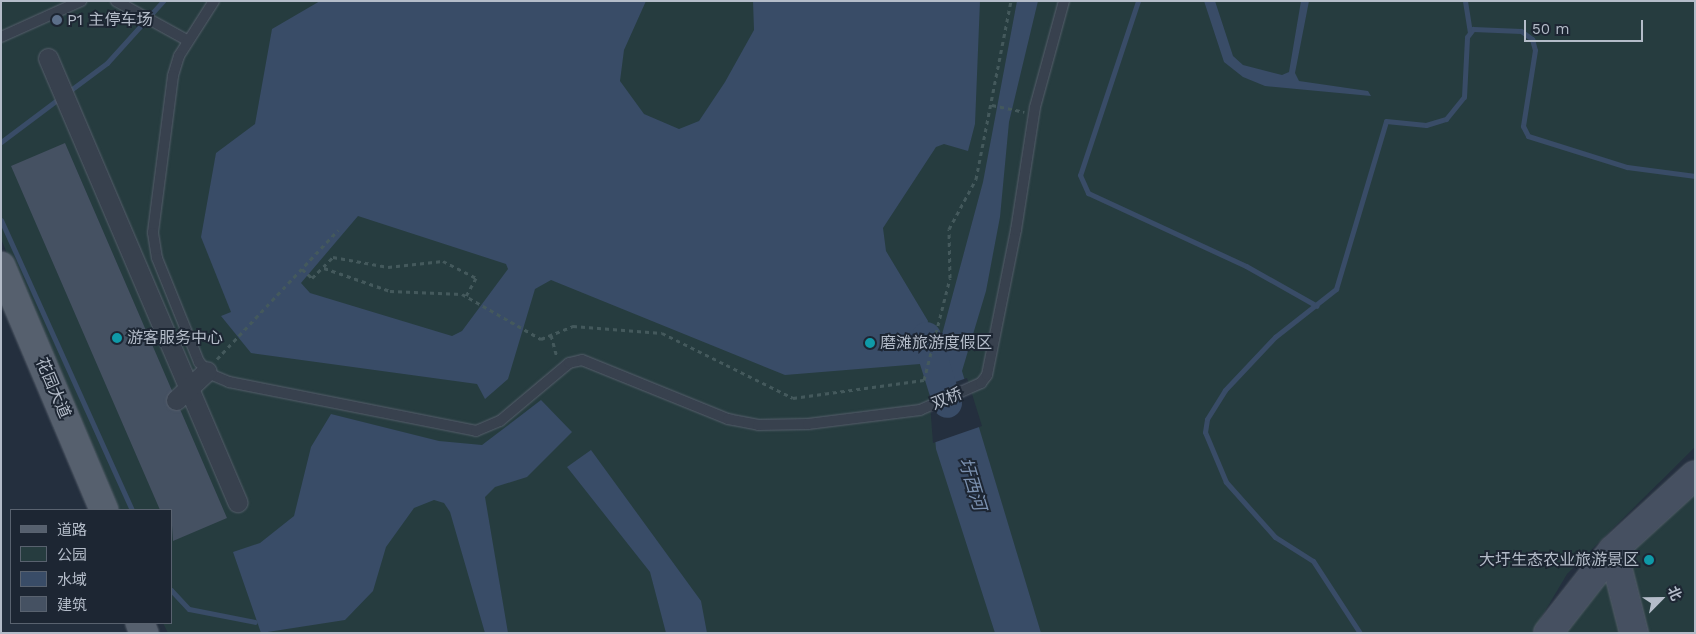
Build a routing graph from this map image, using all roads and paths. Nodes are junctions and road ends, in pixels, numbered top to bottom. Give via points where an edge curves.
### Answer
1 (116, 1) edge
2 (214, 1) edge
3 (1011, 1) edge
4 (1064, 1) edge
5 (76, 2) edge
6 (1, 37) edge
7 (188, 40) junction
8 (48, 58) dead end
9 (992, 105) junction
10 (1034, 115) junction
11 (338, 230) dead end
12 (1, 266) edge
13 (324, 268) junction
14 (302, 269) junction
15 (466, 296) junction
16 (1, 297) edge
17 (551, 335) junction
18 (561, 369) junction
19 (207, 371) junction
20 (182, 394) junction
21 (1695, 475) edge
22 (237, 502) dead end
23 (92, 509) edge
24 (104, 509) edge
25 (1613, 550) junction
26 (1548, 633) edge
27 (1634, 633) edge

1 - 7 lane
2 - 7 lane
3 - 9 path
4 - 10 lane
5 - 6 lane
7 - 19 lane via 173,76 153,238 196,354
8 - 20 street
9 - 10 path
9 - 17 path via 976,179 949,229 950,278 924,380 792,398 662,333 573,326
10 - 18 lane, 双桥 via 987,375 974,388 920,410 808,424 758,426 728,419 594,361 575,361
11 - 14 path
12 - 24 main road, 花园大道
13 - 14 path via 312,278
13 - 15 path via 390,291
13 - 15 path via 333,256 388,267 443,261 476,278
14 - 19 path
15 - 17 path via 542,339
16 - 23 main road, 花园大道
17 - 18 path
18 - 19 lane via 500,421 476,431 229,382
19 - 20 street
20 - 22 street
21 - 25 street
25 - 26 street
25 - 27 street

